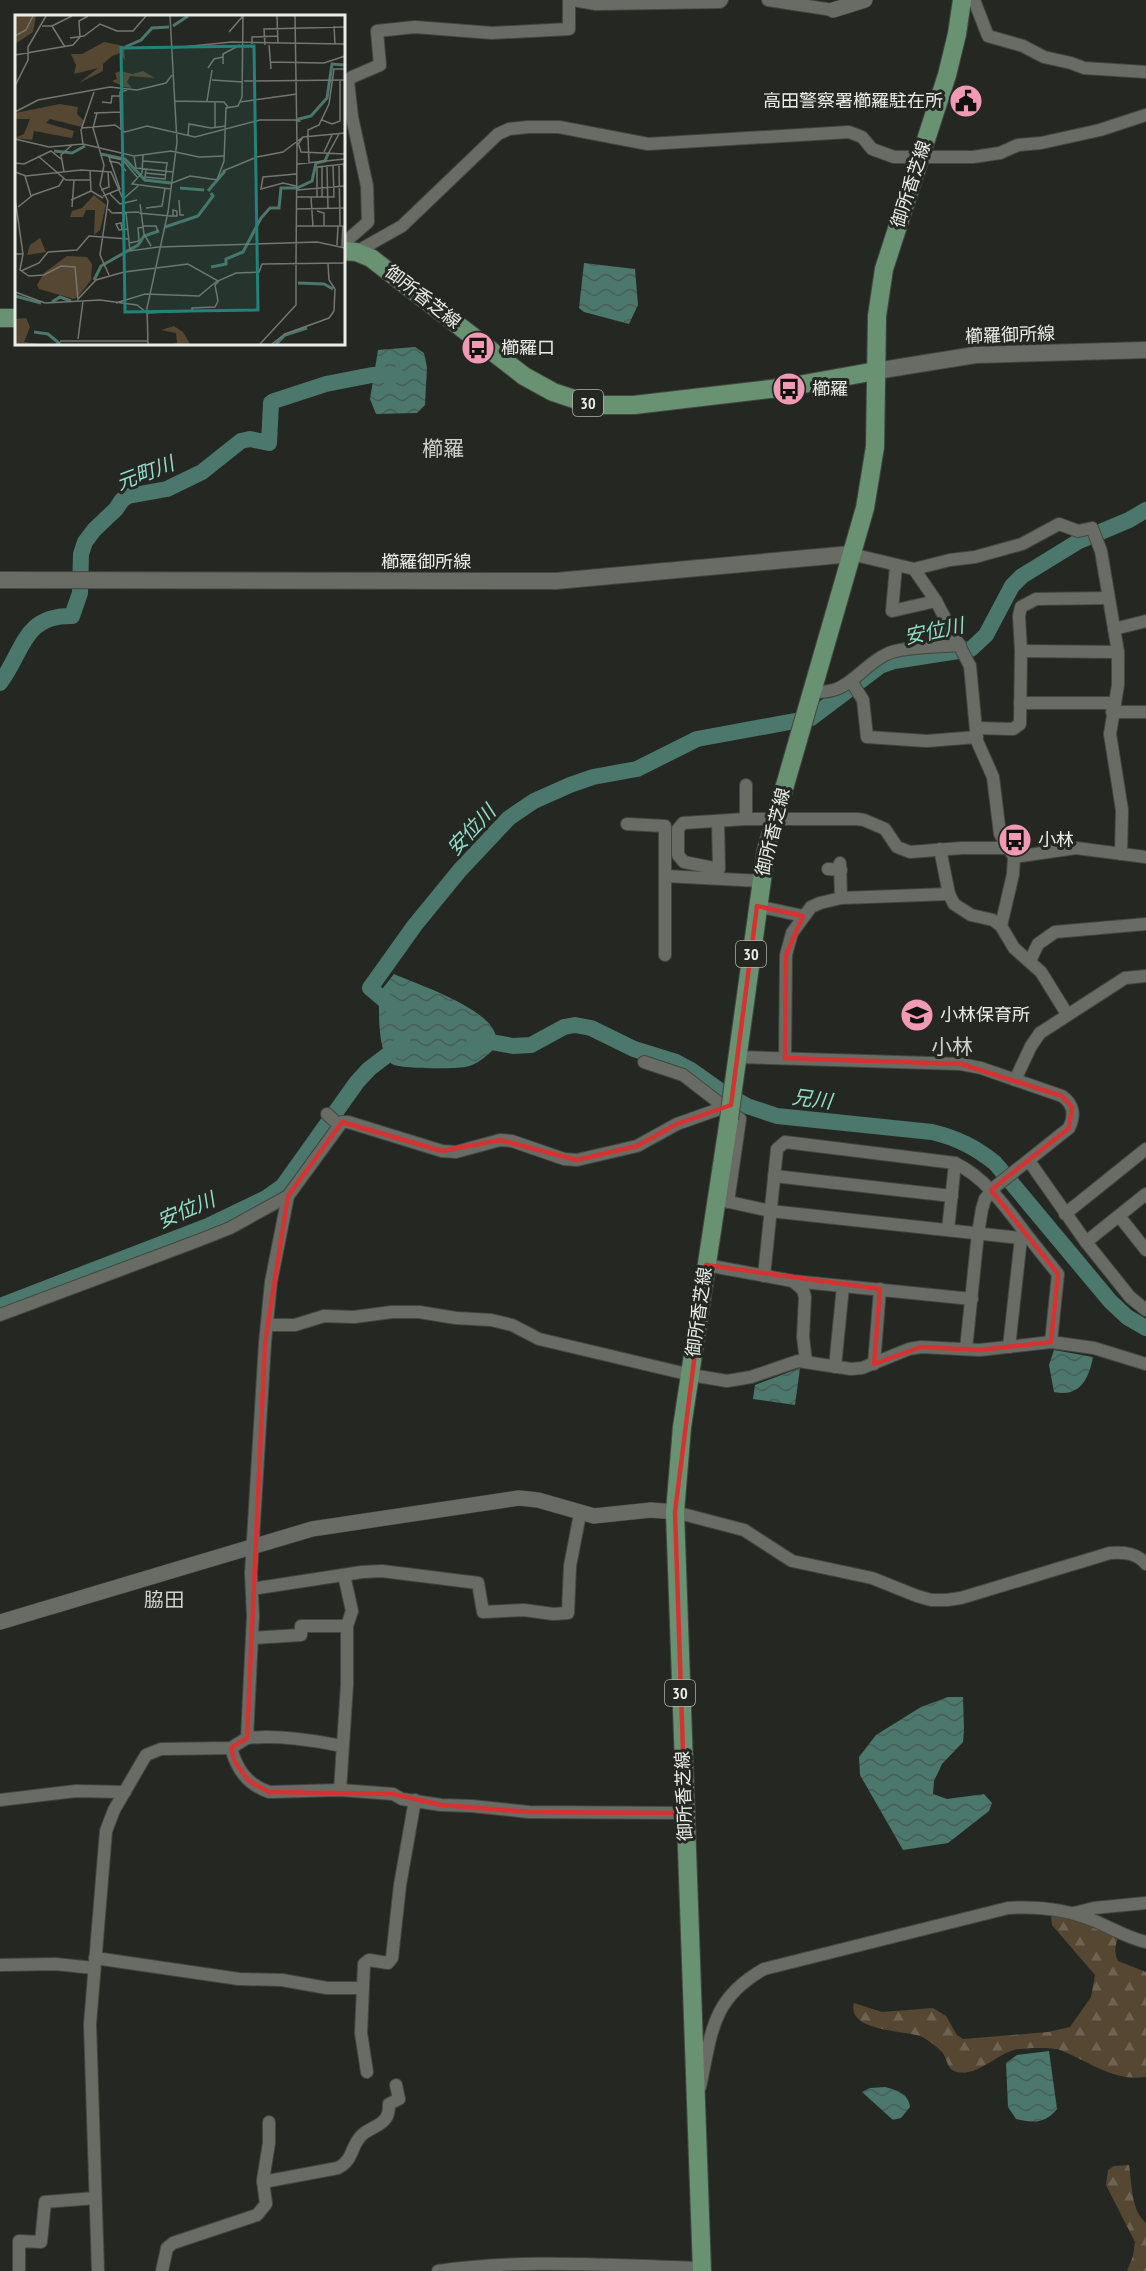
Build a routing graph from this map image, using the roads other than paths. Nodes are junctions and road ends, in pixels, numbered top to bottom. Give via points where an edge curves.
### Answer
1 (571, 0) edge
2 (722, 0) edge
3 (768, 0) edge
4 (865, 0) edge
5 (962, 0) edge
6 (974, 0) edge
7 (833, 10) joint
8 (1146, 72) edge
9 (1146, 115) edge
10 (919, 159) junction
11 (348, 249) edge
12 (1146, 350) edge
13 (876, 371) junction
14 (851, 554) junction
15 (896, 566) junction
16 (914, 569) junction
17 (0, 580) edge
18 (1108, 598) junction
19 (936, 601) junction
20 (1146, 621) edge
21 (1114, 629) junction
22 (963, 650) junction
23 (1021, 651) junction
24 (1118, 652) junction
25 (854, 685) junction
26 (812, 691) junction
27 (1020, 703) junction
28 (1113, 707) junction
29 (1146, 712) edge
30 (976, 733) junction
31 (747, 785) dead end
32 (746, 819) junction
33 (774, 819) junction
34 (718, 821) junction
35 (627, 825) dead end
36 (940, 849) junction
37 (1012, 852) junction
38 (1121, 854) junction
39 (1146, 857) edge
40 (836, 867) dead end
41 (664, 876) junction
42 (761, 882) junction
43 (949, 894) junction
44 (841, 898) junction
45 (757, 906) junction
46 (803, 916) junction
47 (1146, 924) edge
48 (1001, 926) junction
49 (665, 955) dead end
50 (1030, 961) junction
51 (1146, 976) edge
52 (1067, 1014) junction
53 (738, 1057) junction
54 (785, 1058) junction
55 (644, 1062) dead end
56 (1015, 1080) junction
57 (727, 1113) junction
58 (327, 1114) dead end
59 (339, 1125) junction
60 (1146, 1149) edge
61 (1029, 1161) junction
62 (955, 1163) junction
63 (774, 1176) junction
64 (994, 1188) junction
65 (1146, 1194) edge
66 (288, 1196) junction
67 (952, 1196) junction
68 (722, 1201) junction
69 (770, 1211) junction
70 (1065, 1214) junction
71 (1119, 1216) junction
72 (948, 1230) junction
73 (978, 1233) junction
74 (1025, 1239) junction
75 (1086, 1242) junction
76 (1146, 1250) edge
77 (706, 1266) junction
78 (764, 1276) junction
79 (793, 1281) junction
80 (843, 1286) junction
81 (880, 1289) junction
82 (972, 1299) junction
83 (1146, 1310) edge
84 (0, 1315) edge
85 (267, 1325) junction
86 (1051, 1342) junction
87 (1010, 1347) junction
88 (966, 1349) junction
89 (806, 1361) junction
90 (874, 1364) junction
91 (1146, 1364) edge
92 (835, 1367) junction
93 (690, 1375) junction
94 (675, 1512) junction
95 (580, 1514) junction
96 (253, 1546) junction
97 (1146, 1564) edge
98 (344, 1575) junction
99 (252, 1589) junction
100 (0, 1622) edge
101 (347, 1626) junction
102 (252, 1638) junction
103 (247, 1738) junction
104 (342, 1746) junction
105 (231, 1748) junction
106 (340, 1790) junction
107 (125, 1792) junction
108 (0, 1800) edge
109 (415, 1800) junction
110 (685, 1813) junction
111 (1146, 1903) edge
112 (1074, 1913) junction
113 (1146, 1942) edge
114 (94, 1963) junction
115 (0, 1965) edge
116 (363, 1988) junction
117 (367, 2072) dead end
118 (396, 2085) dead end
119 (697, 2102) junction
120 (269, 2122) dead end
121 (263, 2182) junction
122 (95, 2198) junction
123 (702, 2269) edge
124 (19, 2271) edge
125 (98, 2271) edge
126 (162, 2271) edge
127 (438, 2271) edge

1 - 2 street via 596,4
1 - 11 street via 569,29 492,33 416,27 377,31 380,65 348,81 367,186 368,222
3 - 7 street
4 - 7 street
5 - 10 main road, 御所香芝線 / 30 via 947,75
6 - 8 street via 988,36 1084,68
9 - 10 street via 1100,130 1018,145 1000,153
10 - 11 street via 894,157 872,149 862,137 849,132 648,144 559,127 508,129 498,134 402,226
10 - 13 main road, 御所香芝線 / 30 via 884,268 877,316
11 - 13 main road, 御所香芝線 / 30 via 385,268 524,376 553,392 597,405 634,405 788,387
12 - 13 main road, 櫛羅御所線 via 975,355
13 - 14 main road, 御所香芝線 / 30 via 875,447 865,508
14 - 15 street
14 - 17 main road, 櫛羅御所線 via 556,581
14 - 26 main road, 御所香芝線 / 30
15 - 16 street
15 - 19 street via 892,611
16 - 18 street via 1022,544 1059,524 1078,531 1092,528 1098,540
16 - 19 street
18 - 21 street
18 - 23 street via 1046,598 1028,602 1021,607 1019,616
19 - 22 street
20 - 21 street
21 - 24 street
22 - 25 street via 892,652 880,658
22 - 30 street via 972,678
23 - 24 street
23 - 27 street
24 - 28 street
25 - 26 street via 834,691
25 - 30 street via 865,711 867,737 927,741
26 - 33 main road, 御所香芝線 / 30
27 - 28 street
27 - 30 street via 1020,724 1013,729
28 - 29 street
28 - 38 street via 1110,734 1122,810
30 - 37 street via 993,777 1000,834
31 - 32 street
32 - 33 street
32 - 34 street
33 - 36 street via 864,820 885,829 903,850
33 - 42 main road, 御所香芝線 / 30
34 - 34 street via 683,824 678,829 678,855 684,862 719,869
35 - 41 street via 665,826
36 - 37 street
36 - 43 street
37 - 38 street via 1076,848
37 - 48 street via 1013,874
38 - 39 street
40 - 44 street
41 - 42 street
41 - 49 street
42 - 45 main road, 御所香芝線 / 30
43 - 44 street
43 - 48 street via 961,910
44 - 46 street via 811,907
45 - 46 street
45 - 53 main road, 御所香芝線 / 30
46 - 54 street via 792,933 786,955
47 - 50 street via 1054,932 1038,944
48 - 50 street via 1014,948
50 - 52 street
51 - 52 street via 1125,978
52 - 56 street via 1035,1038
53 - 54 street
53 - 57 main road, 御所香芝線 / 30, bridge
54 - 56 street via 945,1062 981,1068
55 - 57 street via 683,1075
56 - 61 street via 1062,1096 1072,1107 1069,1128
57 - 59 street via 677,1124 637,1146 577,1160 500,1140 456,1152 442,1151 348,1122
57 - 68 main road, 御所香芝線 / 30
58 - 59 street
59 - 66 street
60 - 70 street
61 - 64 street
61 - 70 street
62 - 63 street via 785,1142 777,1149
62 - 64 street
62 - 67 street
63 - 67 street
63 - 69 street
64 - 73 street via 982,1209
64 - 74 street
65 - 71 street
66 - 84 street via 230,1228
66 - 85 street
67 - 72 street
68 - 69 street
68 - 77 main road, 御所香芝線 / 30
69 - 72 street
69 - 78 street
70 - 75 street
71 - 75 street
71 - 76 street
72 - 73 street
73 - 74 street
73 - 82 street
74 - 86 street via 1058,1274
74 - 87 street
75 - 83 street via 1130,1298
77 - 78 street
77 - 93 main road, 御所香芝線 / 30
78 - 79 street
79 - 80 street
79 - 89 street via 805,1297
80 - 81 street
80 - 92 street
81 - 82 street
81 - 90 street
82 - 88 street
85 - 93 street via 295,1325 324,1316 354,1317 392,1311 491,1320 512,1325 539,1339
85 - 96 street
86 - 87 street
86 - 91 street via 1094,1348
87 - 88 street
88 - 90 street via 921,1347
89 - 92 street
89 - 93 street via 727,1381
90 - 92 street via 862,1368
93 - 94 main road, 御所香芝線 / 30
94 - 95 street
94 - 97 street via 744,1530 792,1561 872,1578 932,1600 962,1598 1110,1553 1133,1554
94 - 110 main road, 御所香芝線 / 30
95 - 96 street via 519,1498 327,1526
95 - 98 street via 570,1566 568,1613 483,1612 477,1583 382,1571
96 - 99 street
96 - 100 street
98 - 99 street
98 - 101 street via 352,1611
99 - 102 street
101 - 102 street via 301,1626 301,1635
101 - 104 street
102 - 103 street
103 - 104 street via 303,1739
103 - 105 street
104 - 106 street
105 - 106 street via 240,1772 259,1788 279,1793
105 - 107 street via 153,1751 146,1755
106 - 109 street via 393,1794
107 - 108 street via 66,1792
107 - 114 street via 106,1831
109 - 110 street via 529,1812
109 - 116 street via 392,1958 388,1963 369,1960 364,1964
110 - 119 main road, 御所香芝線 / 30
111 - 112 street
112 - 113 street
112 - 119 street via 1030,1906 1008,1908 764,1968 734,1989 723,2003 715,2021
114 - 115 street
114 - 116 street via 282,1980 327,1988
114 - 122 street via 90,2045
116 - 117 street via 361,2033
118 - 121 street via 399,2099 389,2104 388,2116 383,2121 357,2140 346,2163 338,2168
119 - 123 main road, 御所香芝線 / 30
120 - 121 street
121 - 126 street via 263,2210 173,2243 167,2248
122 - 124 street via 45,2202 41,2242 20,2241
122 - 125 street
123 - 127 street via 536,2264

